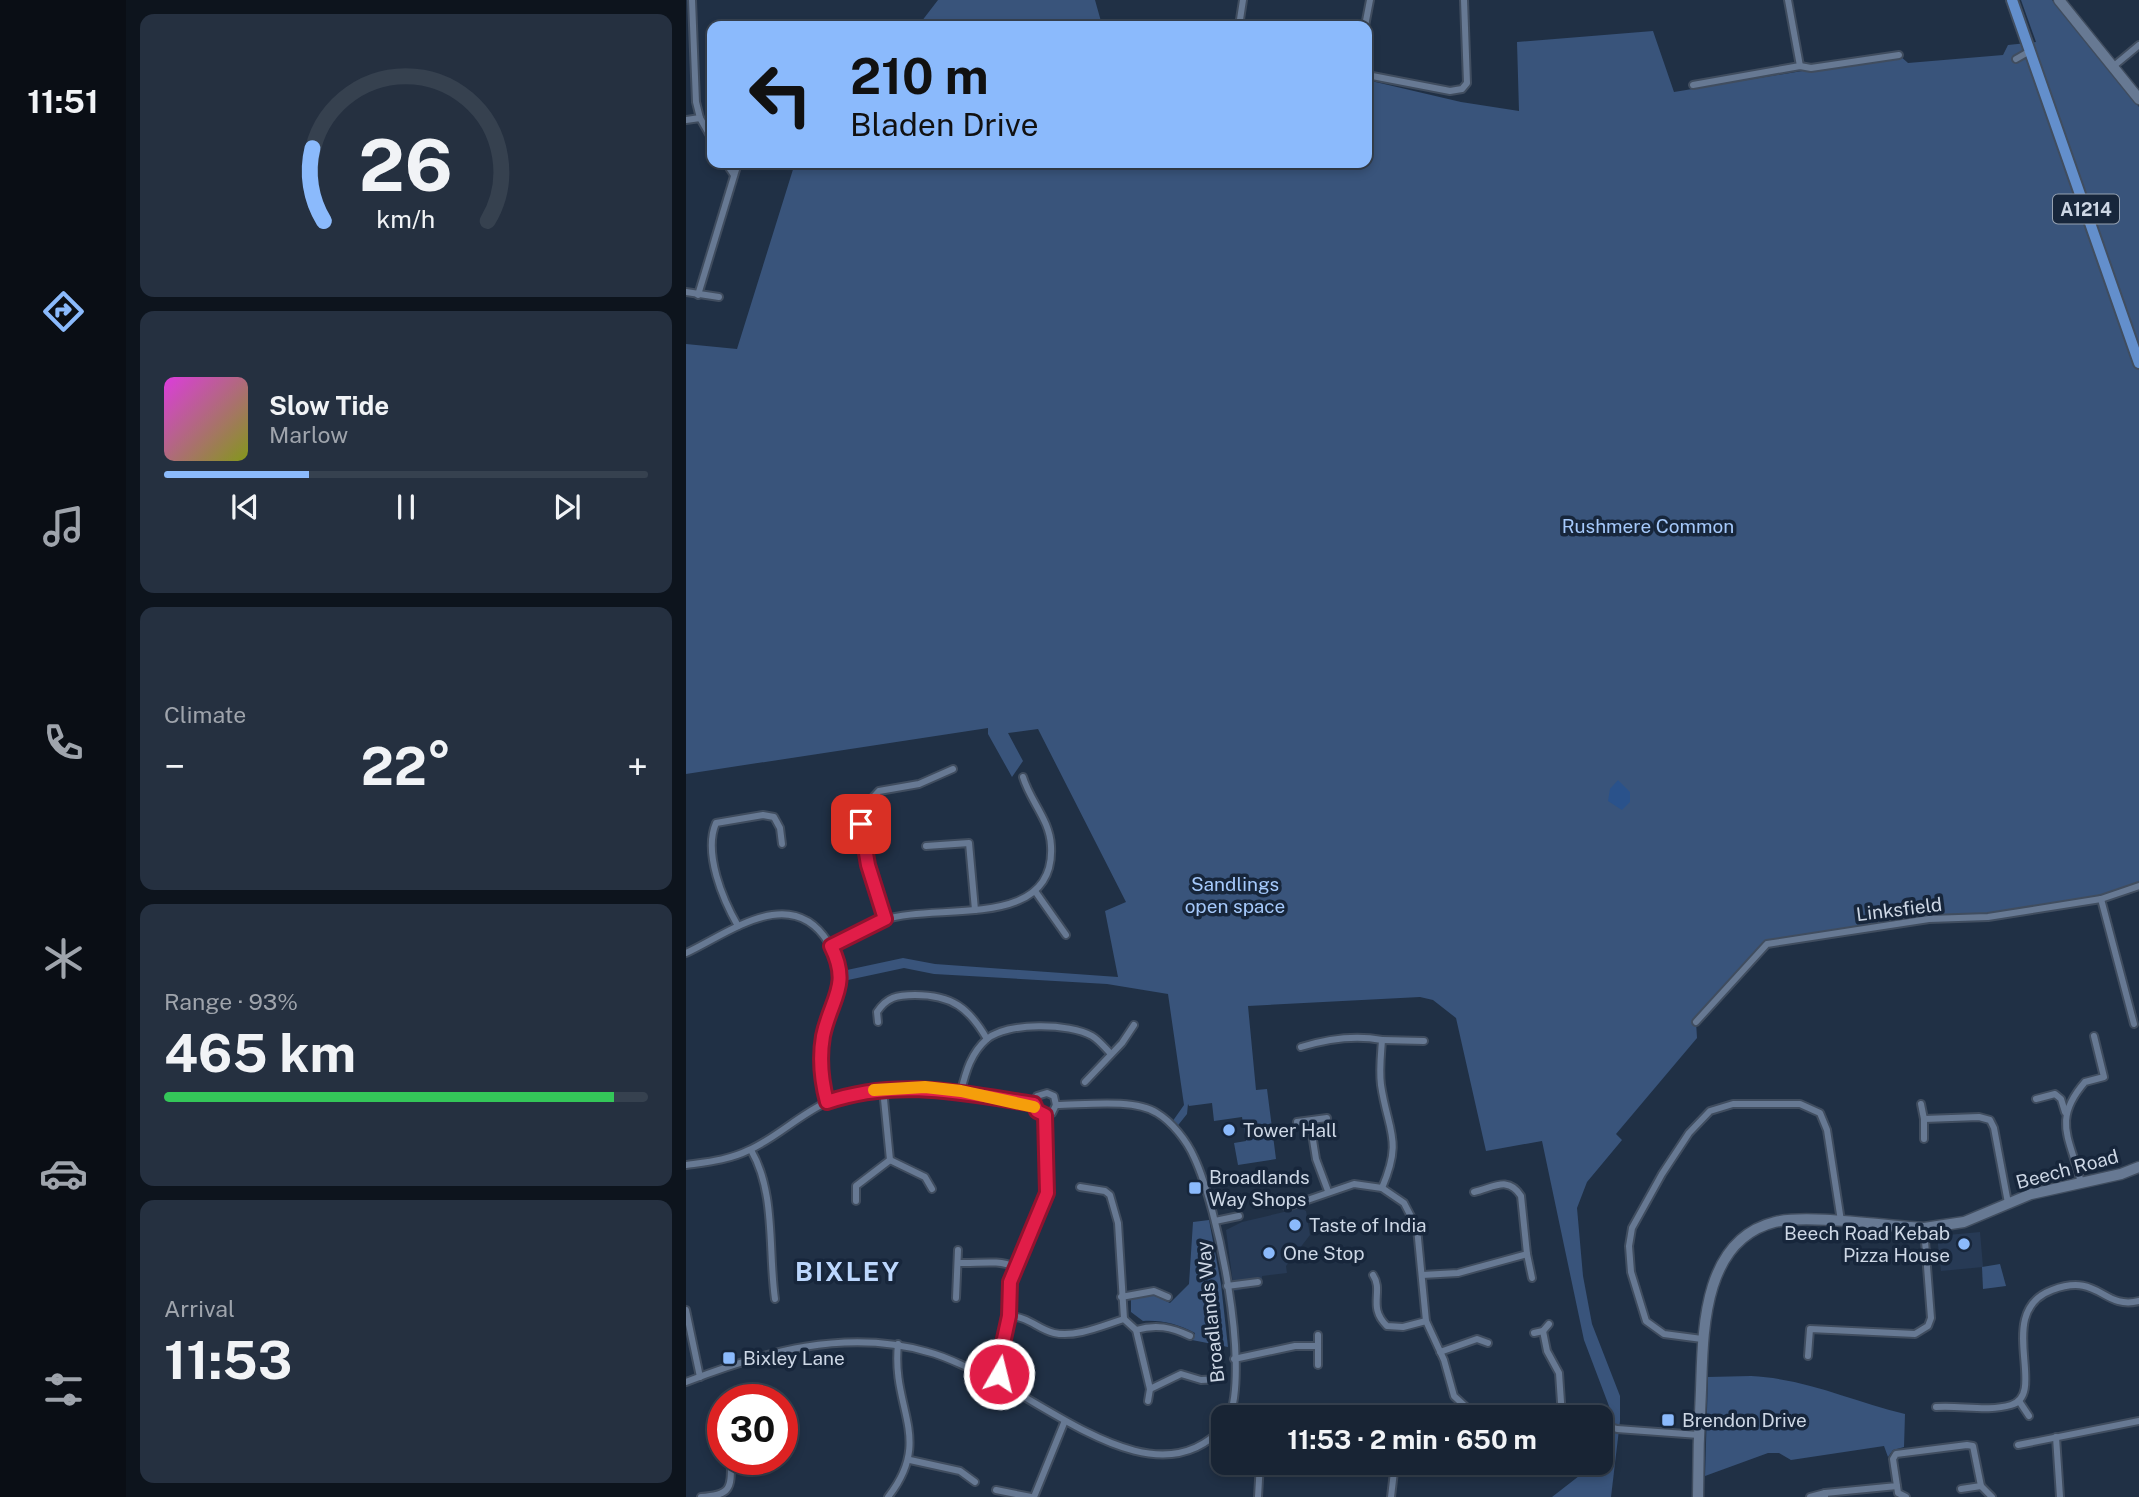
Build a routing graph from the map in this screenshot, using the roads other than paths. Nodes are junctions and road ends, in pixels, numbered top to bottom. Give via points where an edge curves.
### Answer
1 (692, 0) edge
2 (1244, 0) edge
3 (1370, 0) edge
4 (1464, 0) edge
5 (1788, 0) edge
6 (2012, 0) edge
7 (2059, 0) edge
8 (1239, 21) edge
9 (1366, 21) edge
10 (2139, 45) edge
11 (2031, 54) junction
12 (1899, 55) dead end
13 (2016, 59) dead end
14 (2115, 65) junction
15 (1800, 66) junction
16 (1372, 76) edge
17 (1693, 85) dead end
18 (2139, 99) edge
19 (700, 118) junction
20 (686, 120) edge
21 (707, 130) edge
22 (729, 168) edge
23 (736, 168) edge
24 (734, 175) junction
25 (686, 292) edge
26 (698, 295) junction
27 (719, 297) dead end
28 (2139, 363) edge
29 (953, 769) dead end
30 (1023, 777) dead end
31 (782, 844) dead end
32 (926, 845) dead end
33 (2139, 886) edge
34 (1035, 891) junction
35 (2101, 899) junction
36 (975, 910) junction
37 (885, 919) junction
38 (738, 926) junction
39 (1066, 935) dead end
40 (831, 946) junction
41 (686, 953) edge
42 (878, 1022) dead end
43 (1696, 1022) dead end
44 (2134, 1024) dead end
45 (1134, 1025) dead end
46 (1410, 1032) dead end
47 (2094, 1036) dead end
48 (987, 1039) junction
49 (1382, 1040) junction
50 (1411, 1041) junction
51 (1424, 1041) dead end
52 (1301, 1047) dead end
53 (1111, 1054) junction
54 (1085, 1082) dead end
55 (883, 1089) junction
56 (961, 1091) junction
57 (2036, 1099) dead end
58 (827, 1102) junction
59 (1034, 1104) junction
60 (1921, 1104) dead end
61 (1056, 1105) junction
62 (2065, 1112) junction
63 (1045, 1115) junction
64 (1327, 1118) dead end
65 (1924, 1119) junction
66 (1310, 1121) junction
67 (1297, 1122) dead end
68 (1924, 1139) dead end
69 (751, 1150) junction
70 (890, 1160) junction
71 (686, 1165) edge
72 (2139, 1167) edge
73 (2081, 1183) junction
74 (1469, 1184) dead end
75 (1080, 1187) dead end
76 (1382, 1188) junction
77 (932, 1189) dead end
78 (1328, 1191) junction
79 (856, 1201) dead end
80 (2008, 1203) junction
81 (1287, 1207) dead end
82 (1240, 1216) dead end
83 (1215, 1221) junction
84 (1841, 1223) junction
85 (1924, 1228) junction
86 (958, 1250) dead end
87 (1527, 1254) junction
88 (958, 1263) junction
89 (1015, 1267) junction
90 (1373, 1275) dead end
91 (1422, 1275) junction
92 (1532, 1278) dead end
93 (1258, 1282) dead end
94 (1377, 1285) junction
95 (1227, 1286) junction
96 (1386, 1286) dead end
97 (1121, 1297) junction
98 (1168, 1297) dead end
99 (775, 1298) dead end
100 (956, 1298) dead end
101 (2139, 1301) edge
102 (686, 1310) edge
103 (1009, 1316) junction
104 (1124, 1319) junction
105 (1426, 1321) junction
106 (1549, 1324) dead end
107 (1136, 1330) junction
108 (1543, 1331) junction
109 (1534, 1334) dead end
110 (1318, 1335) dead end
111 (1190, 1336) dead end
112 (1702, 1339) junction
113 (1488, 1343) dead end
114 (898, 1345) junction
115 (1318, 1346) junction
116 (1440, 1352) junction
117 (1808, 1356) dead end
118 (1234, 1359) junction
119 (1318, 1365) dead end
120 (993, 1368) junction
121 (978, 1372) junction
122 (700, 1377) junction
123 (1222, 1379) dead end
124 (686, 1382) edge
125 (999, 1383) junction
126 (1150, 1389) junction
127 (1148, 1401) dead end
128 (2019, 1401) junction
129 (1231, 1405) edge
130 (1464, 1405) edge
131 (1561, 1405) edge
132 (1936, 1407) dead end
133 (2029, 1416) dead end
134 (2139, 1421) edge
135 (1064, 1423) junction
136 (1613, 1428) edge
137 (1699, 1435) junction
138 (2056, 1437) junction
139 (1211, 1439) edge
140 (2018, 1445) dead end
141 (910, 1460) junction
142 (1149, 1462) dead end
143 (1159, 1463) dead end
144 (731, 1475) edge
145 (1259, 1475) edge
146 (1394, 1475) edge
147 (975, 1482) dead end
148 (1897, 1486) junction
149 (1981, 1486) junction
150 (1961, 1489) dead end
151 (996, 1490) dead end
152 (1825, 1495) edge
153 (701, 1497) edge
154 (888, 1497) edge
155 (1032, 1497) edge
156 (1258, 1497) edge
157 (1392, 1497) edge
158 (1698, 1497) edge
159 (1811, 1497) edge
160 (1906, 1497) edge
161 (1992, 1497) edge
162 (2060, 1497) edge

1 - 19 street
2 - 8 street
3 - 9 street
4 - 16 street via 1467,83 1461,89 1450,92
5 - 15 street
6 - 11 main road, A1214
7 - 14 street
10 - 14 street
11 - 13 street
11 - 28 main road, A1214
12 - 15 street
14 - 18 street
15 - 17 street
19 - 20 street
19 - 21 street
22 - 24 street
23 - 24 street
24 - 26 street
25 - 26 street
26 - 27 street
29 - 37 street via 919,784 879,791 865,806 862,840
30 - 34 street via 1051,846 1048,872
31 - 38 street via 774,817 716,823 713,846 718,888
32 - 36 street via 969,844
33 - 35 street, Linksfield
34 - 36 street via 1013,904
34 - 39 street
35 - 43 street, Linksfield via 1767,944
35 - 44 street
36 - 37 street
37 - 40 street
38 - 40 street via 757,917 786,914 812,925
38 - 41 street
40 - 58 street via 841,975 820,1063
42 - 48 street via 877,1012 884,1002 897,995 938,995 962,1007
45 - 53 street
46 - 50 street
47 - 62 street via 2104,1077 2085,1082
48 - 53 street via 1002,1030 1031,1026 1073,1030 1091,1035
48 - 56 street via 969,1061
49 - 50 street
49 - 52 street via 1356,1037
49 - 76 street via 1381,1085 1394,1150
50 - 51 street
53 - 54 street
55 - 56 street
55 - 58 street
55 - 70 street
56 - 59 street
57 - 62 street via 2055,1094
58 - 69 street
59 - 61 street via 1037,1096 1047,1093 1054,1096
59 - 63 street
60 - 65 street
61 - 63 street
61 - 83 street, Broadlands Way via 1115,1104 1156,1112 1193,1154
62 - 73 street
63 - 89 street via 1047,1193
64 - 66 street
65 - 68 street
65 - 80 street via 1990,1120
66 - 67 street
66 - 78 street via 1316,1159
69 - 71 street
69 - 99 street via 762,1169 767,1197
70 - 77 street via 925,1177
70 - 79 street via 856,1186
72 - 73 street, Beech Road
73 - 80 street, Beech Road
74 - 87 street via 1472,1196 1502,1183 1516,1188 1521,1196
75 - 97 street via 1099,1187 1110,1195 1118,1223
76 - 78 street via 1354,1184
76 - 91 street via 1404,1203 1413,1217
78 - 81 street
80 - 85 street, Beech Road via 1964,1222
82 - 83 street
83 - 95 street, Broadlands Way
84 - 85 street, Beech Road
84 - 112 street, Beech Road via 1785,1220 1744,1239 1716,1276
84 - 112 street via 1827,1130 1820,1113 1800,1104 1734,1104 1710,1111 1662,1174 1632,1228 1629,1246 1631,1272 1646,1321 1664,1334
85 - 117 street via 1928,1326 1915,1335 1810,1329
86 - 88 street
87 - 91 street via 1458,1273
87 - 92 street
88 - 89 street via 999,1261
88 - 100 street
89 - 103 street via 1007,1300
90 - 94 street
91 - 105 street
93 - 95 street
94 - 96 street
94 - 105 street via 1377,1312 1387,1326
95 - 118 street, Broadlands Way
97 - 98 street via 1154,1291
97 - 104 street
101 - 128 street via 2118,1302 2083,1284 2056,1288 2036,1299 2022,1325 2024,1392
102 - 122 street
103 - 104 street via 1024,1316 1054,1333
103 - 120 street
104 - 107 street
105 - 116 street
106 - 108 street
107 - 111 street via 1164,1326
107 - 126 street
108 - 109 street
108 - 131 street via 1559,1374
110 - 115 street
112 - 137 street, Beech Road
113 - 116 street via 1477,1339
114 - 121 street via 930,1352
114 - 122 street via 817,1343
114 - 141 street via 897,1373 910,1430
115 - 118 street via 1290,1346
115 - 119 street
116 - 130 street via 1454,1396
118 - 129 street, Broadlands Way
120 - 121 street
120 - 125 street
121 - 125 street via 977,1382 983,1388 992,1389
122 - 124 street
123 - 126 street via 1201,1380 1181,1374
125 - 135 street
126 - 127 street
128 - 132 street via 1992,1407
128 - 133 street
134 - 138 street
135 - 142 street via 1138,1461
135 - 155 street
136 - 137 street
137 - 158 street, Beech Road
138 - 140 street
138 - 162 street
139 - 143 street via 1200,1450
141 - 147 street via 960,1471
141 - 154 street
144 - 153 street via 731,1483 719,1496
145 - 156 street
146 - 157 street
148 - 149 street via 1896,1454 1966,1445 1974,1449
148 - 152 street
148 - 160 street via 1898,1493
149 - 150 street
149 - 161 street
151 - 155 street
152 - 159 street

